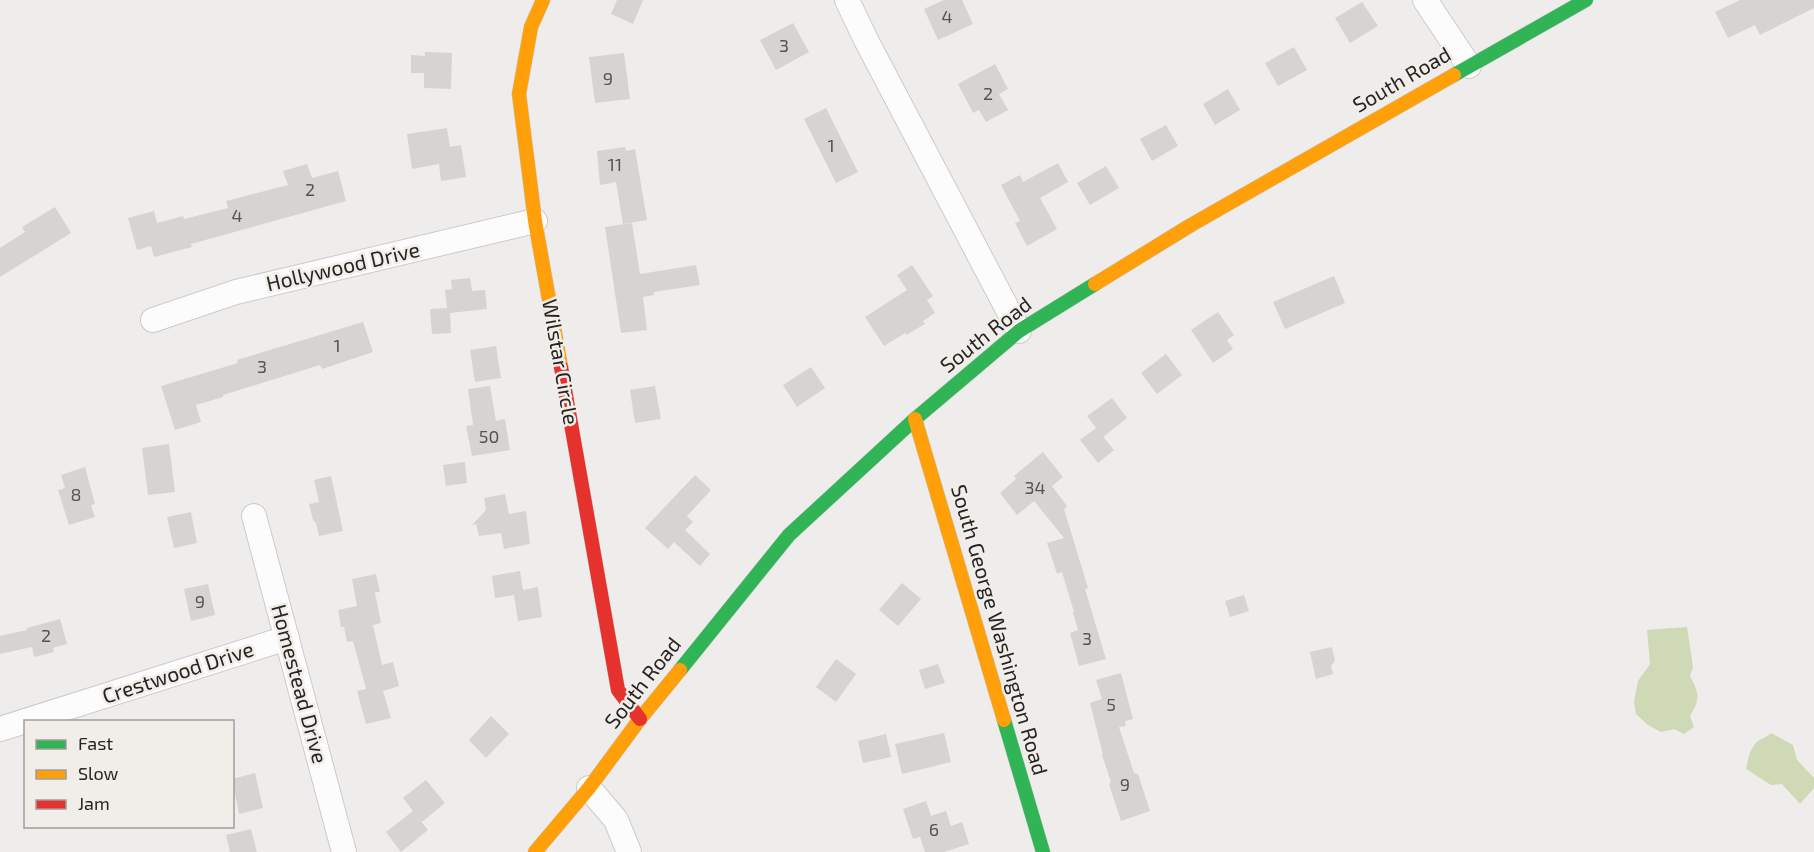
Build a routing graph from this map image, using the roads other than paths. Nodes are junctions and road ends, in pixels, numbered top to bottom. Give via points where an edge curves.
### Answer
1 (543, 0) edge
2 (847, 0) edge
3 (1425, 0) edge
4 (1586, 0) edge
5 (1468, 66) junction
6 (535, 221) junction
7 (153, 320) dead end
8 (1019, 331) junction
9 (915, 419) junction
10 (254, 516) dead end
11 (287, 638) junction
12 (640, 718) junction
13 (28, 720) edge
14 (24, 721) edge
15 (0, 729) edge
16 (588, 788) junction
17 (344, 852) edge
18 (535, 852) edge
19 (629, 852) edge
20 (1043, 852) edge

1 - 6 main road, Wilstar Circle via 531,27 519,94
2 - 8 street
3 - 5 street
4 - 5 main road, South Road
5 - 8 main road, South Road via 1191,225
6 - 7 street, Hollywood Drive via 236,292
6 - 12 main road, Wilstar Circle via 618,690
8 - 9 main road, South Road
9 - 12 main road, South Road via 789,535
9 - 20 main road, South George Washington Road
10 - 11 street, Homestead Drive
11 - 13 street, Crestwood Drive
11 - 17 street, Homestead Drive
12 - 16 main road, South Road
14 - 15 street, Crestwood Drive
16 - 18 main road, South Road
16 - 19 street via 616,820

